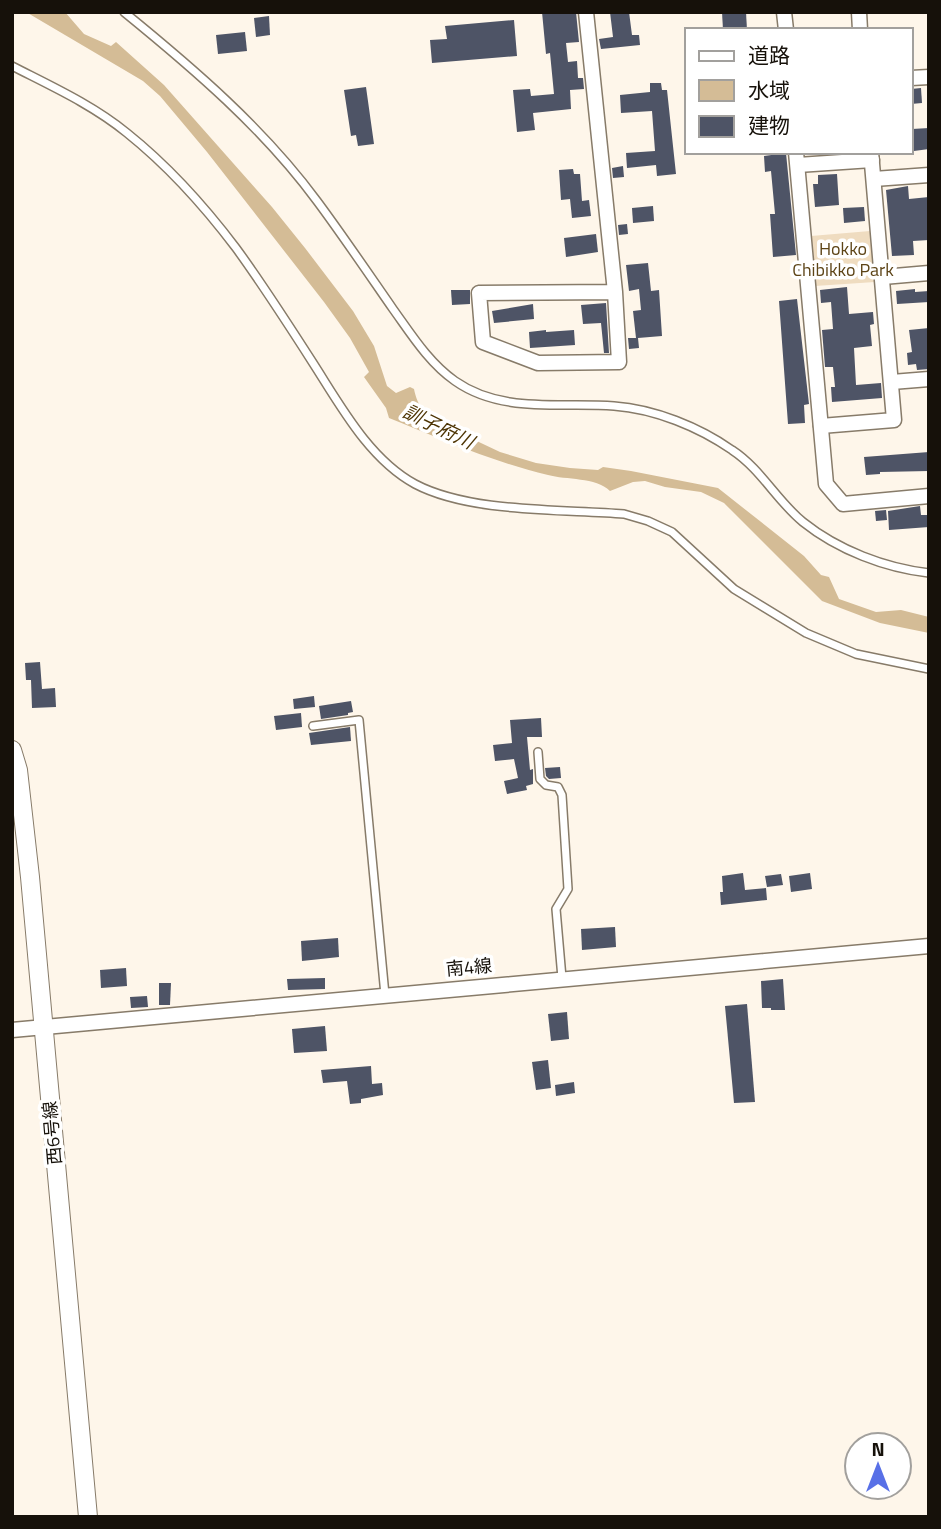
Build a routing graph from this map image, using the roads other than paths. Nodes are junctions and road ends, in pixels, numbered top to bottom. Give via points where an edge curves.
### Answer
1 (124, 12) edge
2 (586, 12) edge
3 (12, 66) edge
4 (872, 156) edge
5 (797, 159) edge
6 (929, 175) edge
7 (874, 179) junction
8 (929, 273) edge
9 (883, 277) junction
10 (615, 292) junction
11 (929, 379) edge
12 (892, 382) junction
13 (821, 426) junction
14 (929, 496) edge
15 (929, 573) edge
16 (929, 669) edge
17 (313, 726) dead end
18 (12, 750) edge
19 (538, 752) dead end
20 (929, 946) edge
21 (562, 978) junction
22 (385, 995) junction
23 (43, 1027) junction
24 (12, 1030) edge
25 (88, 1517) edge

1 - 15 lane via 223,96 270,144 316,199 422,350 454,381 481,395 515,404 616,406 661,415 733,450 802,521 843,547 908,571
2 - 10 street
3 - 16 lane via 103,117 160,162 236,247 349,418 392,468 414,483 472,502 624,514 648,521 672,532 734,589 806,634 856,654
4 - 5 street
4 - 7 street
5 - 13 street
6 - 7 street
7 - 9 street
8 - 9 street
9 - 12 street
10 - 10 street via 479,293 483,342 538,363 619,362
11 - 12 street
12 - 13 street via 894,419
13 - 14 street via 826,484 843,504
17 - 22 lane via 359,720
18 - 23 street, 西6号線 via 18,770
19 - 21 lane via 540,779 558,787 562,795 568,889 556,909
20 - 21 street, 南4線
21 - 22 street, 南4線
22 - 23 street, 南4線
23 - 24 street, 南4線
23 - 25 street, 西6号線

